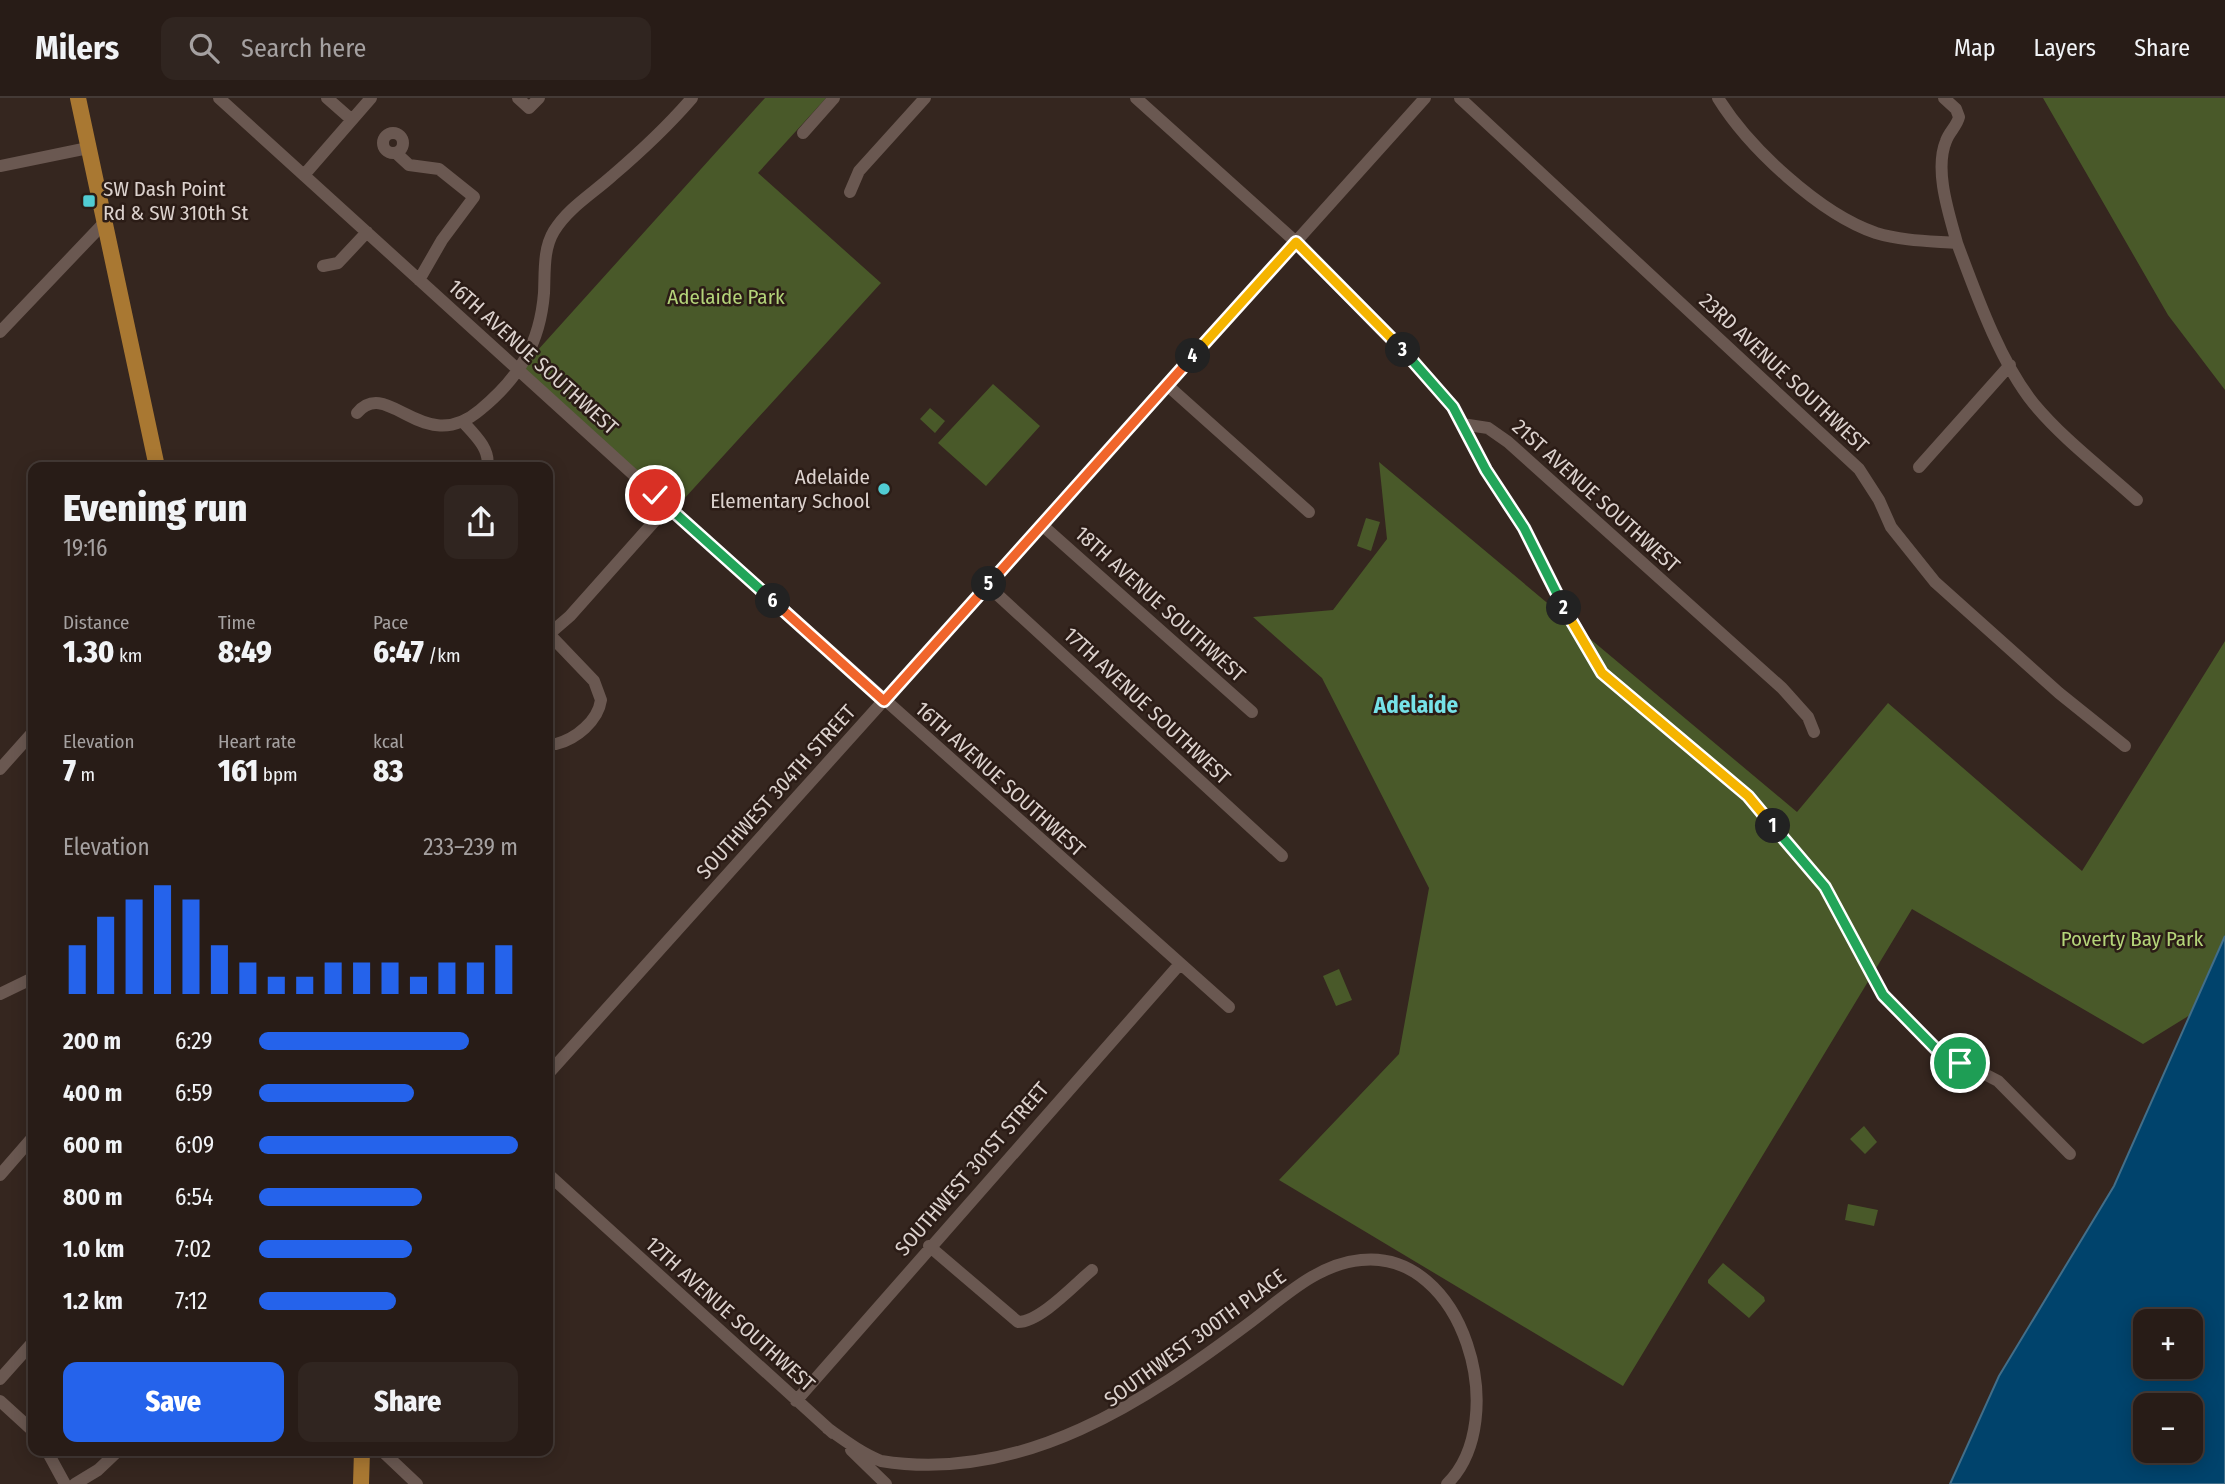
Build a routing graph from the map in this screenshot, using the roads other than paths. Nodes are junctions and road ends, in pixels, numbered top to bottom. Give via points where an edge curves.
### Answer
1 (80, 98) edge
2 (219, 98) edge
3 (327, 98) edge
4 (371, 98) edge
5 (518, 98) edge
6 (539, 98) edge
7 (692, 98) edge
8 (834, 98) edge
9 (925, 98) edge
10 (1136, 98) edge
11 (1425, 98) edge
12 (1460, 98) edge
13 (1718, 98) edge
14 (1944, 98) edge
15 (352, 120) junction
16 (803, 133) dead end
17 (88, 148) junction
18 (396, 153) dead end
19 (0, 166) edge
20 (304, 175) junction
21 (850, 191) dead end
22 (104, 223) junction
23 (366, 232) junction
24 (1296, 242) junction
25 (1957, 243) junction
26 (323, 266) dead end
27 (419, 279) junction
28 (0, 332) edge
29 (2010, 365) junction
30 (519, 371) junction
31 (1167, 385) junction
32 (357, 413) dead end
33 (464, 422) junction
34 (1462, 424) junction
35 (156, 462) edge
36 (488, 462) edge
37 (1919, 467) dead end
38 (2137, 500) dead end
39 (668, 506) junction
40 (1309, 512) dead end
41 (1042, 525) junction
42 (987, 585) junction
43 (553, 630) edge
44 (553, 639) edge
45 (884, 701) junction
46 (1252, 712) dead end
47 (1814, 732) dead end
48 (28, 738) edge
49 (556, 744) dead end
50 (2125, 746) dead end
51 (0, 769) edge
52 (1282, 856) dead end
53 (1179, 965) junction
54 (28, 980) edge
55 (0, 994) edge
56 (1229, 1007) dead end
57 (553, 1068) edge
58 (28, 1143) edge
59 (2070, 1154) dead end
60 (0, 1175) edge
61 (553, 1179) edge
62 (929, 1246) junction
63 (1091, 1269) dead end
64 (28, 1348) edge
65 (0, 1379) edge
66 (0, 1401) edge
67 (796, 1401) junction
68 (28, 1426) edge
69 (827, 1428) junction
70 (50, 1456) edge
71 (113, 1456) edge
72 (362, 1456) edge
73 (387, 1456) edge
74 (1025, 1464) dead end
75 (993, 1472) dead end
76 (65, 1484) edge
77 (75, 1484) edge
78 (361, 1484) edge
79 (416, 1484) edge
80 (886, 1484) edge
81 (1447, 1484) edge

1 - 17 main road
2 - 20 street, 16TH AVENUE SOUTHWEST
3 - 15 street
4 - 15 street
5 - 6 street via 529,108
7 - 30 street via 570,211 554,232 547,252 536,337
8 - 16 street
9 - 21 street via 859,171
10 - 24 street
11 - 24 street, SOUTHWEST 304TH STREET
12 - 50 street, 23RD AVENUE SOUTHWEST via 1859,469 1891,527 1935,582
13 - 25 street via 1763,155 1845,217 1892,237
14 - 25 street via 1958,113 1943,161
15 - 20 street
17 - 19 street
17 - 22 main road
18 - 27 street via 409,165 439,169 474,197
20 - 23 street, 16TH AVENUE SOUTHWEST
22 - 28 street
22 - 35 main road
23 - 26 street via 338,263
23 - 27 street, 16TH AVENUE SOUTHWEST
24 - 31 street, SOUTHWEST 304TH STREET
24 - 34 street via 1433,383
25 - 29 street
27 - 30 street, 16TH AVENUE SOUTHWEST
29 - 37 street
29 - 38 street via 2042,412
30 - 33 street
30 - 39 street, 16TH AVENUE SOUTHWEST
31 - 40 street
31 - 41 street, SOUTHWEST 304TH STREET
32 - 33 street via 368,403 380,402 427,425
33 - 36 street via 485,449
34 - 47 street, 21ST AVENUE SOUTHWEST via 1483,427 1508,442 1782,688 1808,717
34 - 59 street via 1602,673 1748,796 1825,887 1883,995 1936,1049 1998,1081
39 - 43 street
39 - 45 street, 16TH AVENUE SOUTHWEST
41 - 42 street, SOUTHWEST 304TH STREET
41 - 46 street, 18TH AVENUE SOUTHWEST
42 - 45 street, SOUTHWEST 304TH STREET
42 - 52 street, 17TH AVENUE SOUTHWEST
44 - 49 street via 600,691 601,704 572,738
45 - 53 street, 16TH AVENUE SOUTHWEST
45 - 57 street, SOUTHWEST 304TH STREET
48 - 51 street
53 - 56 street, 16TH AVENUE SOUTHWEST
53 - 62 street, SOUTHWEST 301ST STREET
54 - 55 street
58 - 60 street
61 - 67 street, 12TH AVENUE SOUTHWEST
62 - 63 street via 1018,1322 1038,1316
62 - 67 street, SOUTHWEST 301ST STREET
64 - 65 street
66 - 68 street
67 - 69 street, 12TH AVENUE SOUTHWEST
69 - 75 street via 860,1451 908,1470 936,1475
69 - 80 street, 12TH AVENUE SOUTHWEST
70 - 76 street
71 - 77 street
72 - 78 main road
73 - 79 street
74 - 81 street, SOUTHWEST 300TH PLACE via 1073,1446 1116,1421 1310,1278 1361,1260 1387,1260 1422,1277 1456,1314 1472,1364 1474,1433 1459,1470

